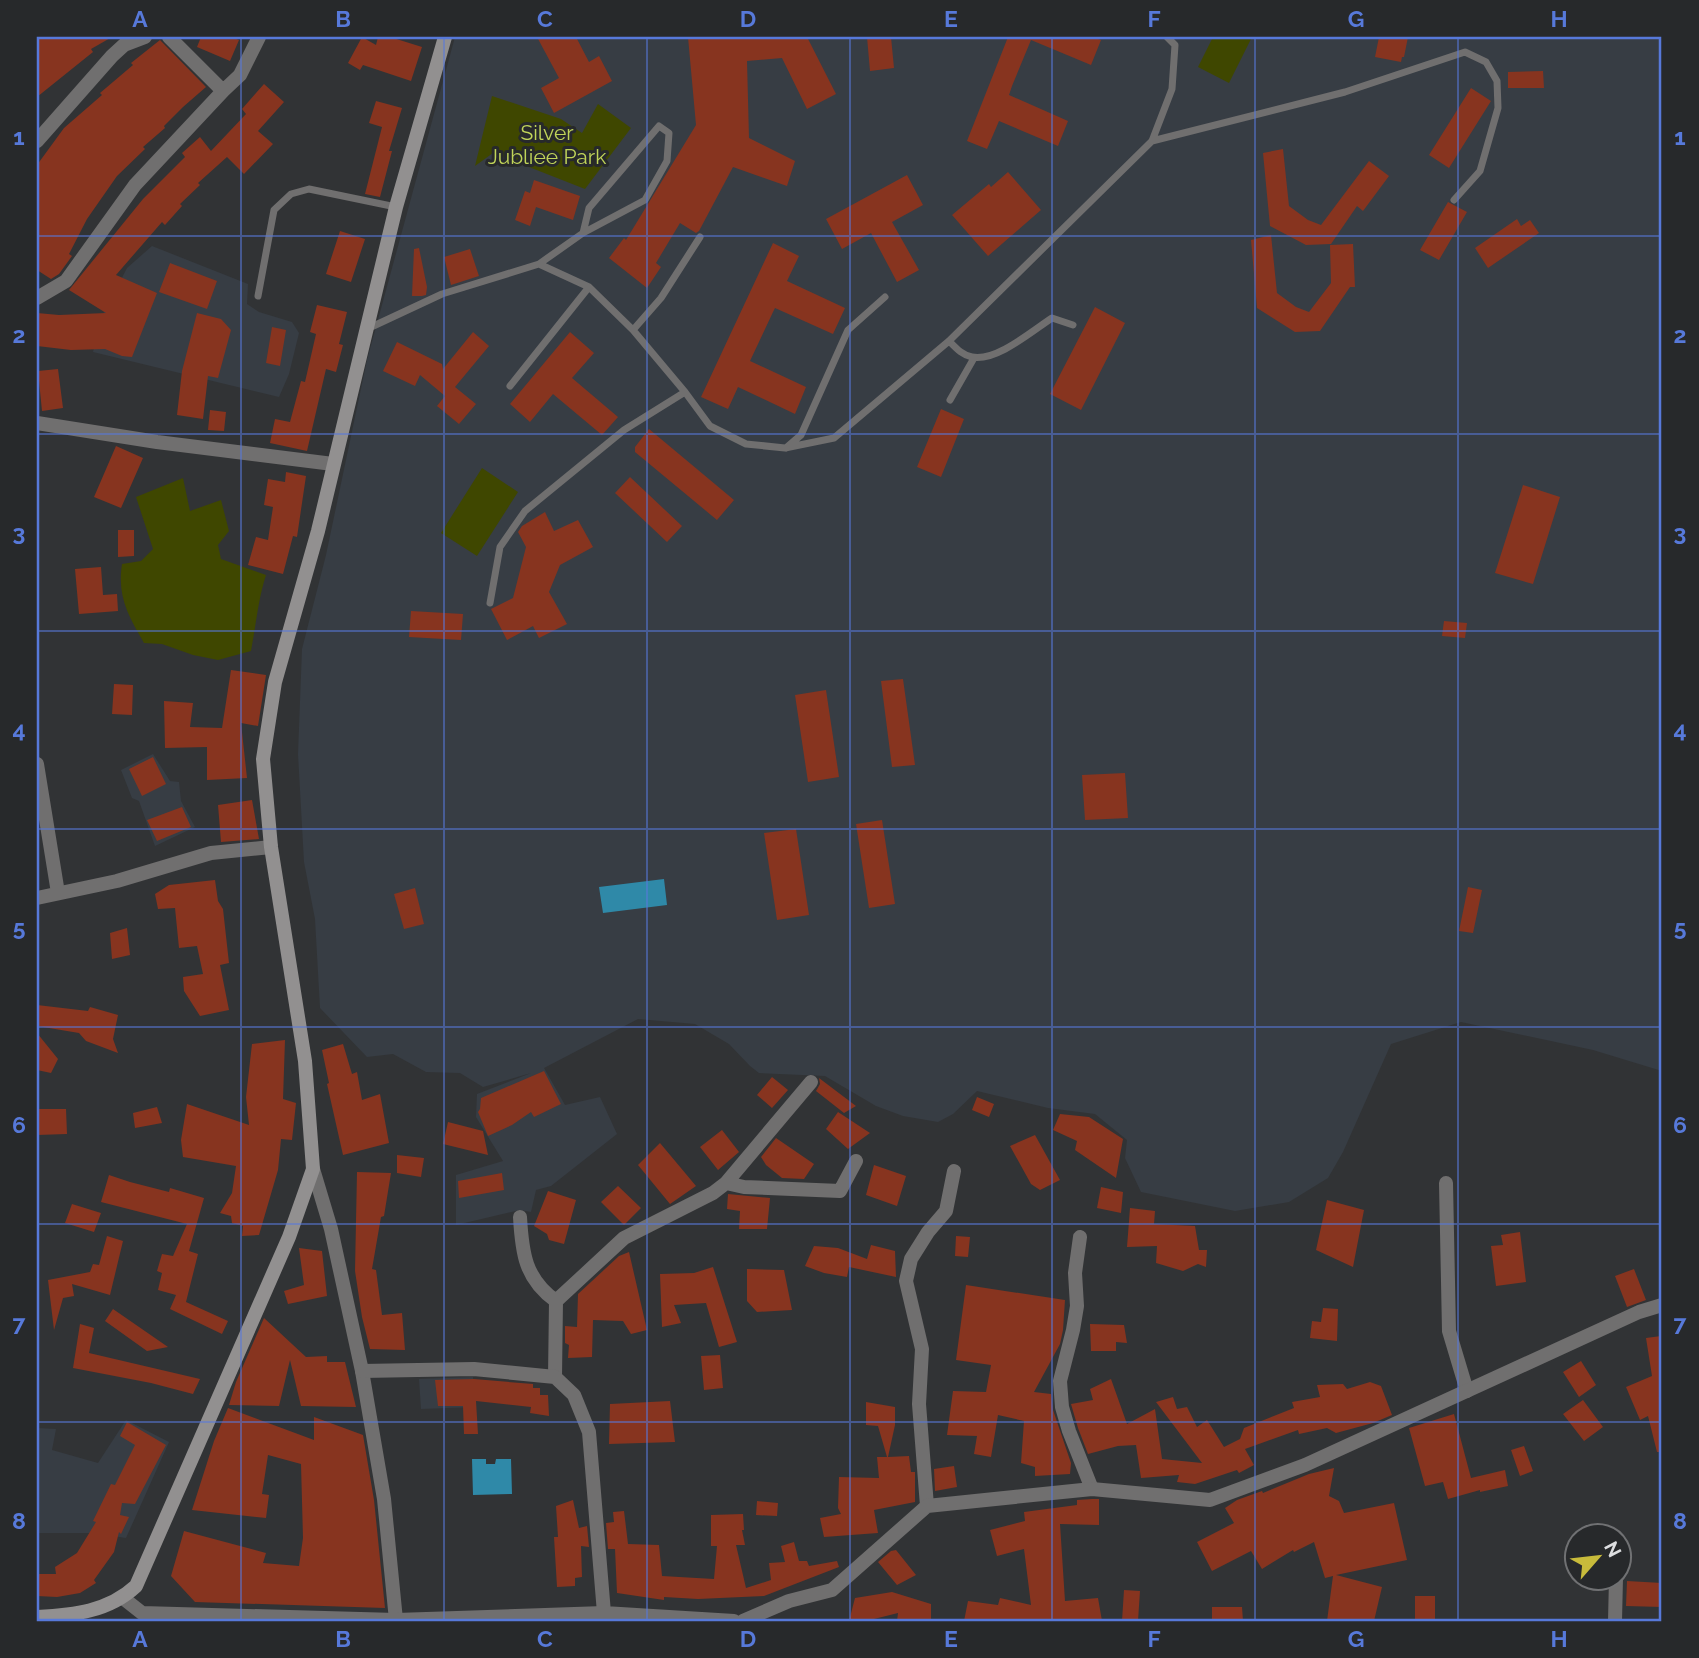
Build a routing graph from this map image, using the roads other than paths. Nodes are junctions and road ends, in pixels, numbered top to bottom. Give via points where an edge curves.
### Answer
1 (145, 37) edge
2 (169, 37) edge
3 (259, 37) edge
4 (445, 37) edge
5 (1167, 37) edge
6 (223, 91) junction
7 (37, 141) edge
8 (1152, 141) junction
9 (1454, 200) dead end
10 (396, 207) junction
11 (583, 233) junction
12 (700, 237) dead end
13 (539, 264) junction
14 (589, 287) junction
15 (258, 296) dead end
16 (885, 296) dead end
17 (37, 299) edge
18 (1073, 325) dead end
19 (367, 329) junction
20 (633, 330) junction
21 (949, 341) junction
22 (974, 358) junction
23 (510, 386) dead end
24 (685, 392) junction
25 (950, 400) dead end
26 (37, 423) edge
27 (785, 448) junction
28 (333, 464) junction
29 (490, 603) dead end
30 (37, 764) edge
31 (271, 847) junction
32 (58, 893) junction
33 (37, 898) edge
34 (811, 1082) dead end
35 (856, 1161) dead end
36 (313, 1169) junction
37 (954, 1171) dead end
38 (726, 1183) junction
39 (1446, 1183) dead end
40 (520, 1217) dead end
41 (1080, 1237) dead end
42 (556, 1301) junction
43 (1662, 1305) edge
44 (362, 1371) junction
45 (555, 1377) junction
46 (1466, 1391) junction
47 (1092, 1489) junction
48 (927, 1506) junction
49 (1616, 1592) edge
50 (123, 1598) junction
51 (604, 1613) junction
52 (37, 1617) edge
53 (64, 1618) edge
54 (293, 1619) edge
55 (396, 1620) edge
56 (455, 1620) edge
57 (734, 1621) edge
58 (743, 1621) edge
59 (1615, 1621) edge

1 - 7 street via 124,45 112,56
2 - 6 street
3 - 6 street via 240,75
4 - 10 main road
5 - 8 lane via 1175,45 1172,89
6 - 17 street via 135,184 66,281
8 - 9 lane via 1345,92 1465,52 1486,62 1497,81 1497,108 1480,171
8 - 21 lane
10 - 15 lane via 309,189 291,194 274,210
10 - 19 main road
11 - 11 lane via 589,208 659,126 669,133 667,162 645,200
11 - 13 lane
12 - 20 lane
13 - 14 lane
13 - 19 lane via 442,294
14 - 20 lane
14 - 23 lane
16 - 27 lane via 848,330 801,435
18 - 22 lane via 1052,318 997,354
19 - 28 main road
20 - 24 lane
21 - 22 lane
21 - 27 lane via 834,438
22 - 25 lane
24 - 27 lane via 710,426 747,444
24 - 29 lane via 624,430 525,511 499,547
26 - 28 street
28 - 31 main road via 275,682 263,759
30 - 32 street
31 - 32 street via 211,853
31 - 36 main road via 305,1061
32 - 33 street
34 - 38 street
35 - 38 street via 840,1191
36 - 44 street
36 - 50 main road via 289,1237 163,1524 135,1586
37 - 48 street via 946,1211 911,1259 906,1281 922,1349 919,1404
38 - 42 street via 624,1238
39 - 46 street via 1449,1331
40 - 42 street via 521,1244 530,1275 540,1290
41 - 47 street via 1077,1306 1059,1381 1069,1432
42 - 45 street
43 - 46 street
44 - 45 street via 474,1369
44 - 55 street via 384,1499
45 - 51 street via 574,1395 589,1432
46 - 47 street via 1305,1465 1210,1500
47 - 48 street
48 - 58 street via 832,1590 789,1601
49 - 59 street
50 - 53 main road
50 - 54 street via 142,1613
51 - 56 street
51 - 57 street
52 - 53 main road
54 - 55 street
55 - 56 street

